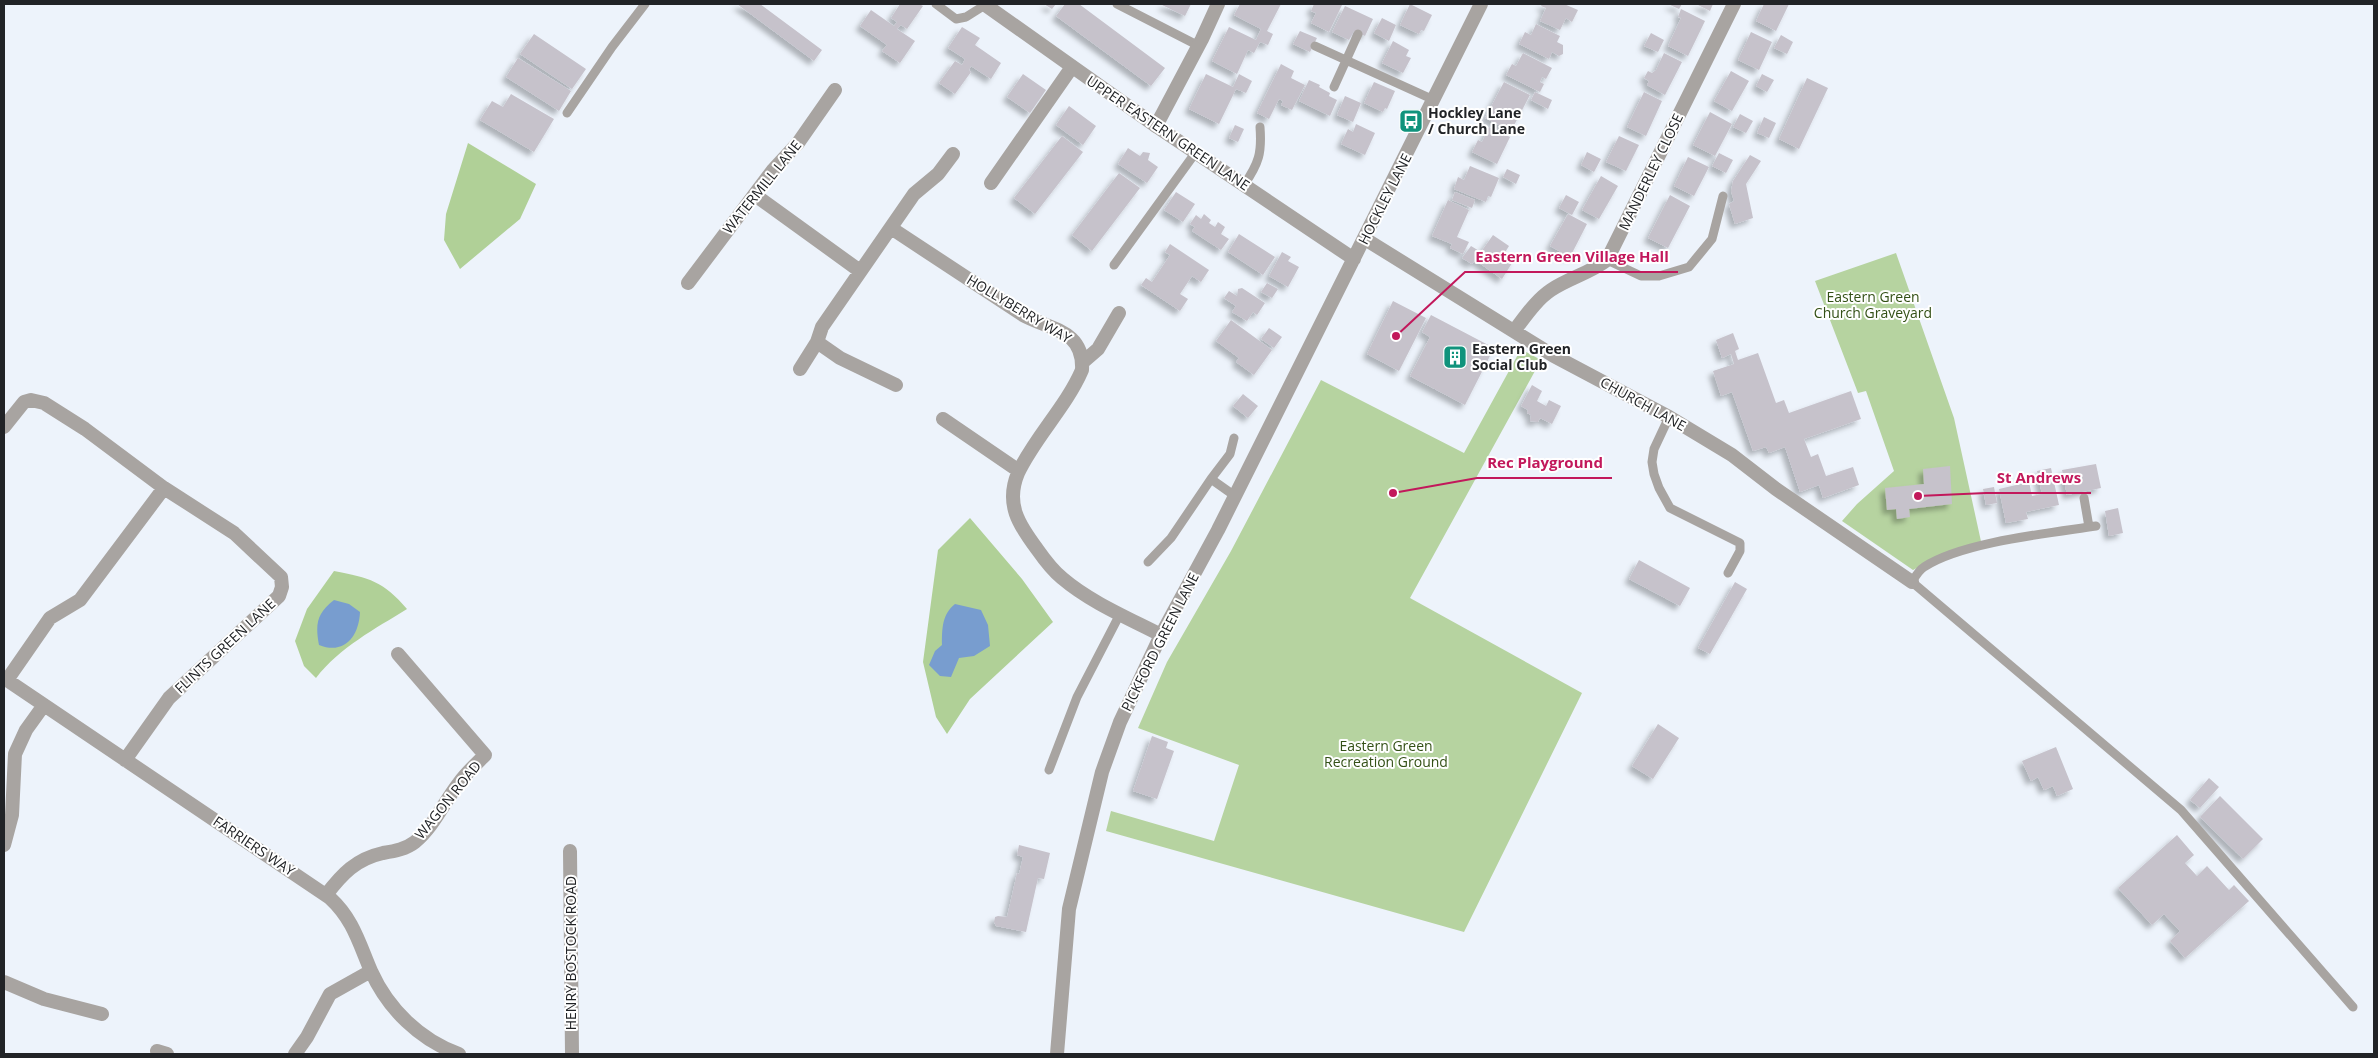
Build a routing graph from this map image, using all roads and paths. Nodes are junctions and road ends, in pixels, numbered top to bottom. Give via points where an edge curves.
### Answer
1 (645, 4) edge
2 (936, 4) edge
3 (985, 4) edge
4 (1118, 4) edge
5 (1218, 4) edge
6 (1481, 4) edge
7 (1734, 4) edge
8 (1358, 34) dead end
9 (1199, 46) junction
10 (1315, 46) dead end
11 (1346, 60) junction
12 (1072, 67) junction
13 (1334, 87) dead end
14 (835, 90) dead end
15 (1434, 100) junction
16 (567, 113) dead end
17 (1156, 126) junction
18 (1260, 127) dead end
19 (1196, 152) junction
20 (953, 154) dead end
21 (991, 183) dead end
22 (1244, 185) junction
23 (755, 195) junction
24 (1723, 196) dead end
25 (891, 228) junction
26 (1365, 239) junction
27 (1354, 259) junction
28 (1607, 260) junction
29 (1114, 265) dead end
30 (860, 271) junction
31 (688, 283) dead end
32 (1119, 313) dead end
33 (1514, 332) junction
34 (817, 342) junction
35 (1082, 362) junction
36 (800, 369) dead end
37 (896, 386) dead end
38 (1669, 417) junction
39 (943, 419) dead end
40 (4, 427) edge
41 (1234, 438) dead end
42 (1019, 472) junction
43 (1211, 479) junction
44 (164, 488) junction
45 (1235, 496) junction
46 (2084, 498) dead end
47 (1148, 562) dead end
48 (1728, 573) dead end
49 (1912, 582) junction
50 (1120, 614) junction
51 (1160, 635) junction
52 (398, 654) dead end
53 (5, 679) edge
54 (44, 705) junction
55 (125, 760) junction
56 (1049, 770) dead end
57 (4, 845) edge
58 (570, 851) dead end
59 (326, 895) junction
60 (371, 971) junction
61 (4, 982) edge
62 (2353, 1007) dead end
63 (102, 1014) dead end
64 (295, 1054) edge
65 (459, 1054) edge
66 (572, 1054) edge
67 (1057, 1054) edge

1 - 16 lane
2 - 3 lane via 956,19 966,18
3 - 12 street, UPPER EASTERN GREEN LANE
4 - 9 lane
5 - 9 street
6 - 15 street, HOCKLEY LANE
7 - 28 street, MANDERLEY CLOSE
8 - 11 lane
9 - 17 street
10 - 11 lane
11 - 13 lane
11 - 15 lane
12 - 17 street, UPPER EASTERN GREEN LANE
12 - 21 street
14 - 23 street, WATERMILL LANE via 798,143
15 - 26 street, HOCKLEY LANE
17 - 19 street, UPPER EASTERN GREEN LANE
18 - 22 lane via 1262,148 1258,165
19 - 22 street, UPPER EASTERN GREEN LANE
19 - 29 lane
20 - 25 street via 938,174 914,194
22 - 27 street, UPPER EASTERN GREEN LANE
23 - 30 street
23 - 31 street, WATERMILL LANE
24 - 28 lane via 1712,239 1689,267 1659,276 1641,276
25 - 30 street
25 - 35 street, HOLLYBERRY WAY via 1023,315 1065,333 1080,349
26 - 27 street, HOCKLEY LANE
26 - 33 street, CHURCH LANE
27 - 45 street, PICKFORD GREEN LANE
28 - 33 street via 1542,296
30 - 34 street via 822,327
32 - 35 street via 1098,348
33 - 38 street, CHURCH LANE
34 - 36 street
34 - 37 street via 840,358
35 - 42 street via 1079,378
38 - 48 lane via 1652,462 1658,488 1670,508 1740,543 1740,551
38 - 49 street, CHURCH LANE via 1732,455
39 - 42 street
40 - 44 street, FLINTS GREEN LANE via 21,404 40,401 85,429
41 - 43 lane via 1230,454
42 - 50 street via 1012,502 1022,528 1060,577
43 - 45 lane
43 - 47 lane via 1171,538
44 - 53 street via 80,600 50,618
44 - 55 street, FLINTS GREEN LANE via 234,533 279,574 282,587 276,598 169,698
45 - 51 street, PICKFORD GREEN LANE
46 - 49 lane via 2093,527 2006,540 1950,554 1922,568
49 - 62 lane via 2181,810
50 - 51 street
50 - 56 lane via 1077,697
51 - 67 street, PICKFORD GREEN LANE via 1120,722 1102,772 1070,909
52 - 59 street, WAGON ROAD via 485,755 413,843 352,865
53 - 54 street, FARRIERS WAY
54 - 55 street, FARRIERS WAY
54 - 57 street via 14,754 12,815
55 - 59 street, FARRIERS WAY
58 - 66 street, HENRY BOSTOCK ROAD
59 - 60 street, FARRIERS WAY via 352,923
60 - 64 street via 330,994 308,1037
60 - 65 street, FARRIERS WAY via 400,1015 428,1039
61 - 63 street via 44,999

